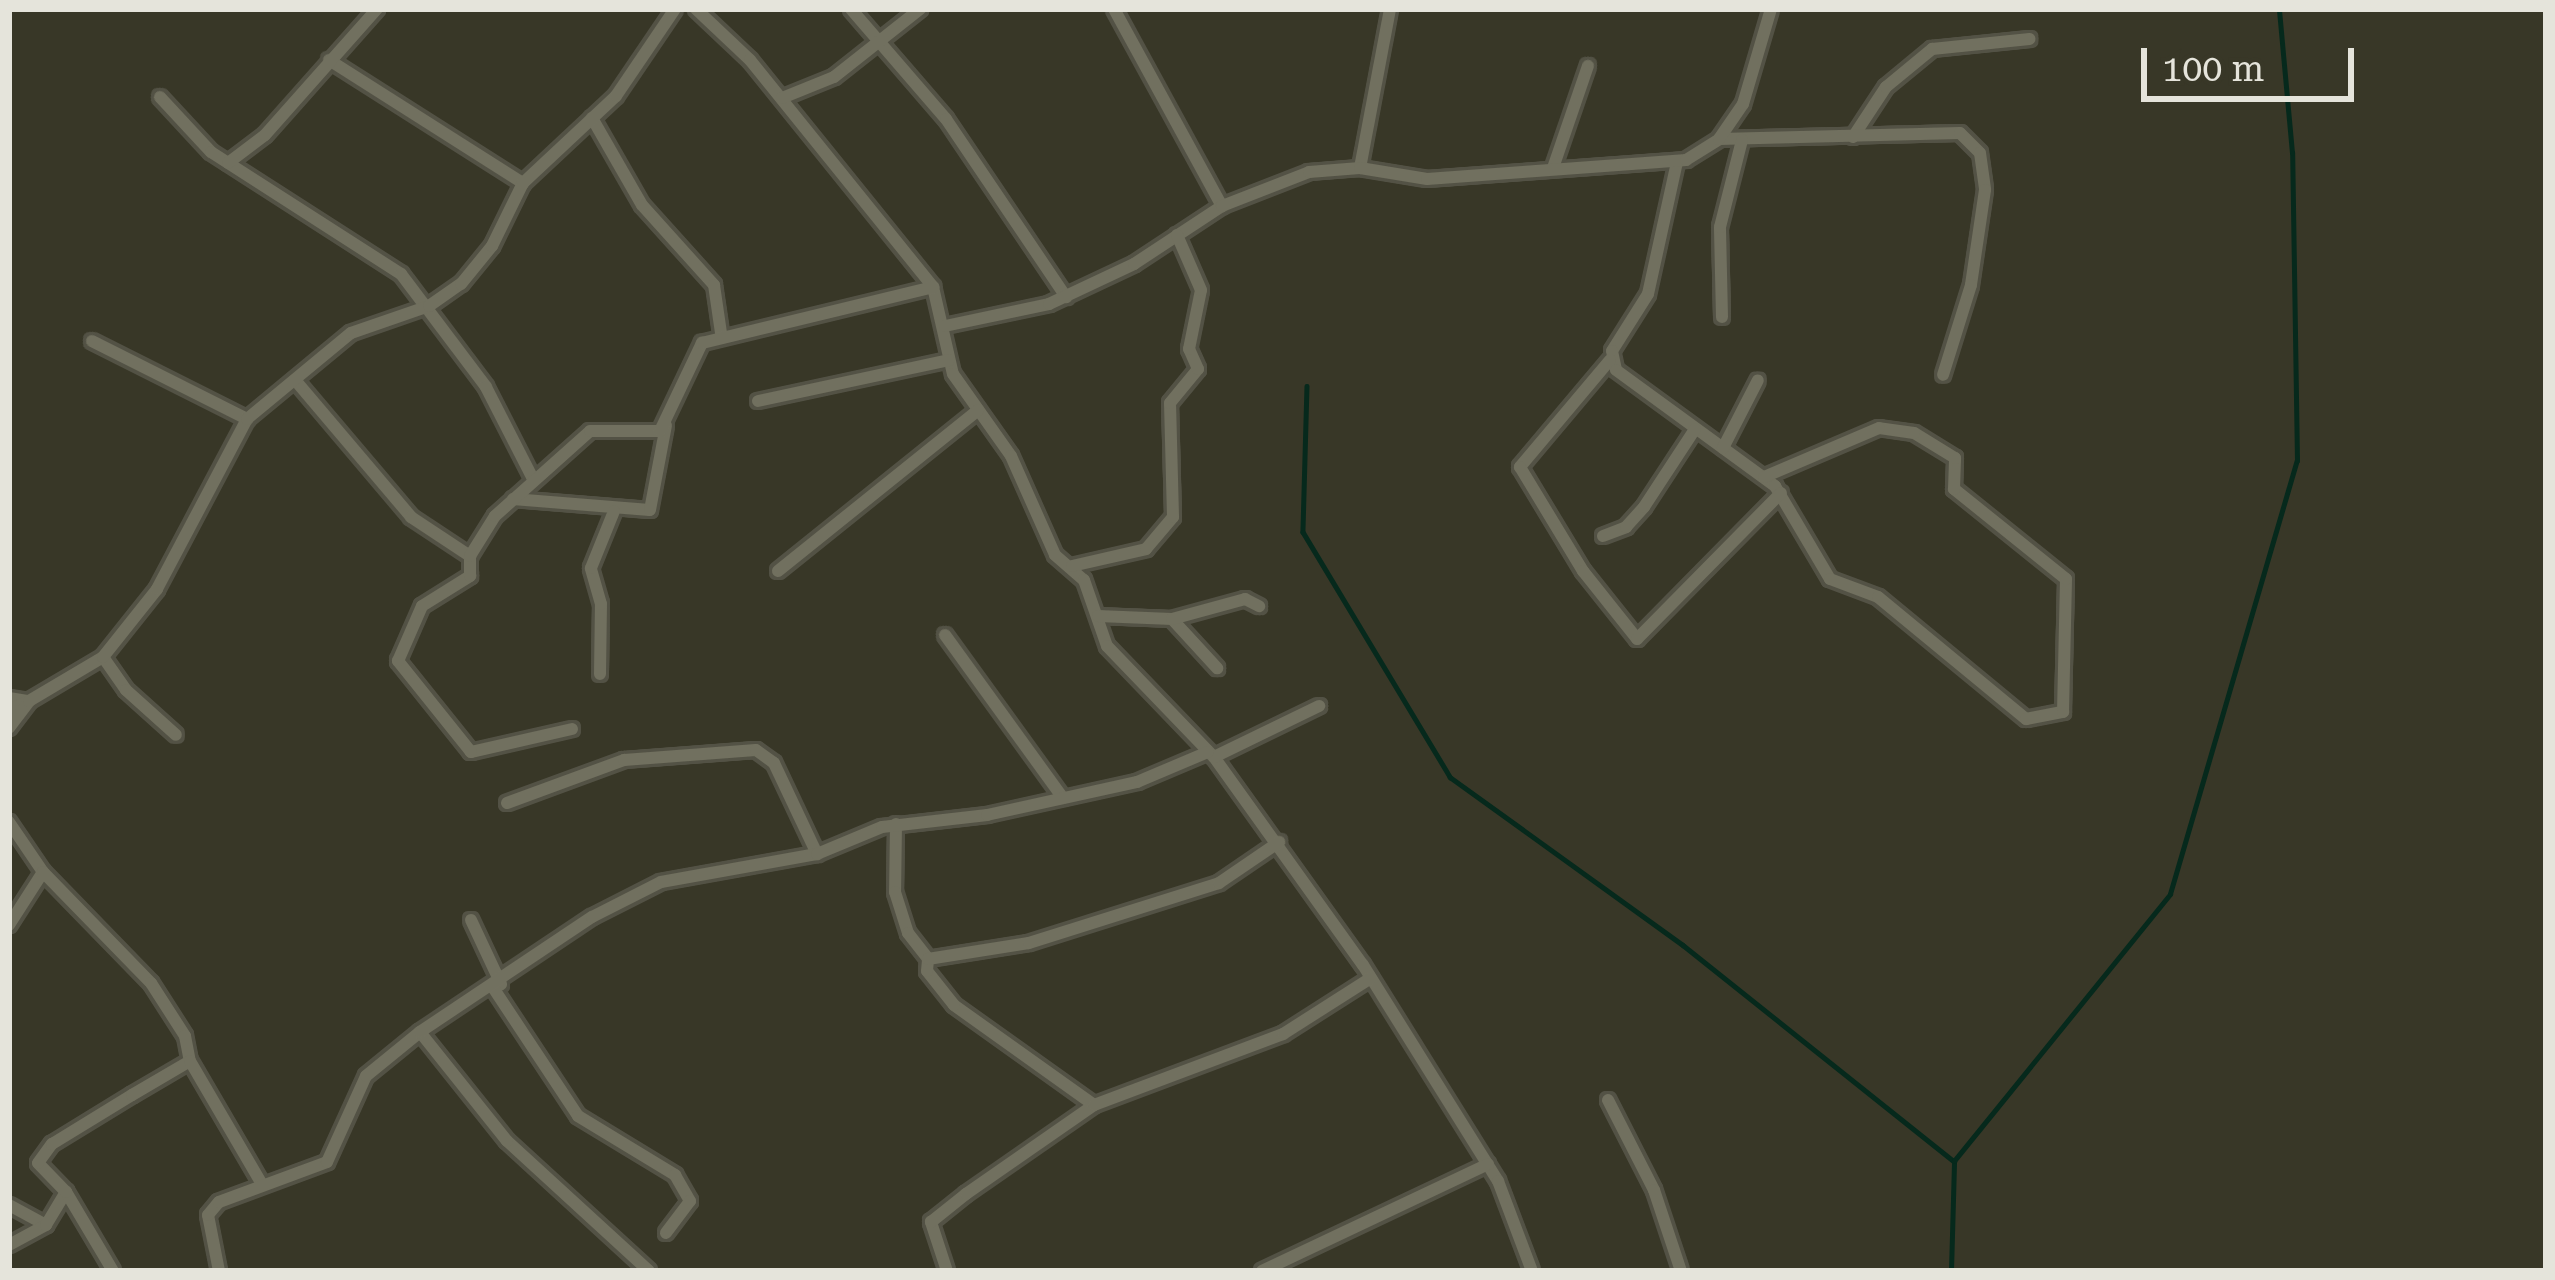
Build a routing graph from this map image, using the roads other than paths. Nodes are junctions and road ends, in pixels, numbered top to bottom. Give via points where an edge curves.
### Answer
1 (377, 9) edge
2 (675, 9) edge
3 (696, 9) edge
4 (851, 9) edge
5 (920, 9) edge
6 (1114, 9) edge
7 (1390, 9) edge
8 (1771, 9) edge
9 (2029, 39) dead end
10 (876, 42) junction
11 (329, 60) junction
12 (1588, 66) dead end
13 (160, 97) dead end
14 (782, 98) junction
15 (592, 118) junction
16 (1853, 137) junction
17 (1719, 139) junction
18 (1742, 140) junction
19 (228, 163) junction
20 (1678, 163) junction
21 (1360, 168) junction
22 (1553, 168) junction
23 (523, 183) junction
24 (1222, 206) junction
25 (1177, 235) junction
26 (933, 286) junction
27 (1066, 297) junction
28 (429, 306) junction
29 (1722, 317) dead end
30 (945, 326) junction
31 (722, 333) junction
32 (92, 341) dead end
33 (949, 360) junction
34 (1610, 360) junction
35 (1943, 374) dead end
36 (295, 380) junction
37 (1758, 380) dead end
38 (758, 401) dead end
39 (978, 410) junction
40 (247, 419) junction
41 (667, 424) junction
42 (1695, 429) junction
43 (1723, 448) junction
44 (532, 477) junction
45 (1764, 478) junction
46 (1781, 493) junction
47 (513, 500) junction
48 (614, 512) junction
49 (1603, 536) dead end
50 (470, 556) junction
51 (1072, 566) junction
52 (778, 571) dead end
53 (1259, 606) dead end
54 (1098, 616) junction
55 (1172, 620) junction
56 (945, 634) dead end
57 (103, 657) junction
58 (1216, 668) dead end
59 (600, 674) dead end
60 (9, 698) edge
61 (29, 701) junction
62 (1319, 706) dead end
63 (9, 710) edge
64 (9, 728) edge
65 (572, 729) dead end
66 (176, 735) dead end
67 (1211, 755) junction
68 (1063, 798) junction
69 (507, 803) dead end
70 (9, 822) edge
71 (896, 824) junction
72 (1279, 842) junction
73 (817, 854) junction
74 (43, 872) junction
75 (471, 920) dead end
76 (9, 925) edge
77 (928, 958) junction
78 (1371, 978) junction
79 (497, 986) junction
80 (420, 1032) junction
81 (190, 1061) junction
82 (1608, 1100) dead end
83 (1094, 1105) junction
84 (1488, 1164) junction
85 (262, 1184) junction
86 (66, 1192) junction
87 (9, 1204) edge
88 (46, 1225) junction
89 (666, 1233) dead end
90 (9, 1245) edge
91 (113, 1271) edge
92 (219, 1271) edge
93 (649, 1271) edge
94 (947, 1271) edge
95 (1262, 1271) edge
96 (1532, 1271) edge
97 (1681, 1271) edge

1 - 11 street
2 - 15 street via 661,38
3 - 14 street
4 - 10 street
5 - 10 street
6 - 24 street
7 - 21 street
8 - 17 street via 1742,104
9 - 16 street via 1932,49 1886,87
10 - 14 street via 834,77
10 - 27 street via 946,119
11 - 19 street via 265,135
11 - 23 street
12 - 22 street
13 - 19 street
14 - 26 street
15 - 23 street
15 - 31 street via 642,205 714,285
16 - 18 street
16 - 35 street via 1960,133 1980,153 1984,190 1971,284
17 - 18 street
17 - 20 street
18 - 29 street via 1720,227
19 - 28 street via 401,274
20 - 22 street
20 - 34 street via 1645,306
21 - 22 street via 1427,179
21 - 24 street via 1309,172
23 - 28 street via 492,246 461,284
24 - 25 street
25 - 27 street
25 - 51 street via 1201,290 1189,350 1198,369 1170,403 1173,517 1146,549
26 - 30 street
26 - 31 street via 791,327
27 - 30 street
28 - 36 street via 351,333
28 - 44 street via 486,387
30 - 33 street
31 - 41 street via 693,351
32 - 40 street
33 - 38 street
33 - 39 street
34 - 42 street
34 - 46 street via 1520,467 1583,571 1637,639
36 - 40 street
36 - 50 street via 411,517
37 - 43 street
39 - 51 street via 1011,456 1055,555
39 - 52 street
40 - 57 street via 157,589
41 - 44 street via 650,434 590,431
41 - 48 street via 650,510
42 - 43 street
42 - 49 street via 1644,507
43 - 45 street
44 - 47 street
45 - 46 street
45 - 46 street via 1879,428 1914,433 1955,458 1954,489 2066,579 2063,712 2026,719 1878,597 1830,579
47 - 48 street
47 - 50 street
48 - 59 street via 591,568 601,604
50 - 65 street via 470,576 422,606 398,661 471,752
51 - 54 street
53 - 55 street via 1245,599
54 - 55 street
54 - 67 street via 1107,646 1128,673
55 - 58 street
56 - 68 street
57 - 61 street
57 - 66 street via 126,691
60 - 61 street
61 - 63 street
61 - 64 street
62 - 67 street
67 - 68 street
67 - 72 street
68 - 71 street
69 - 73 street via 624,760 756,750 774,763
70 - 74 street
71 - 73 street
71 - 77 street via 895,892 908,933
72 - 77 street via 1219,884 1029,944
72 - 78 street
73 - 79 street via 661,882 592,917
74 - 76 street
74 - 81 street via 151,983 185,1036
75 - 79 street
77 - 83 street via 927,970 954,1005
78 - 83 street via 1283,1034
78 - 84 street
79 - 80 street
79 - 89 street via 578,1116 675,1175 690,1202
80 - 85 street via 366,1076 327,1162
80 - 93 street via 507,1141
81 - 85 street
81 - 86 street via 52,1144 38,1163
82 - 97 street via 1654,1190
83 - 94 street via 931,1222
84 - 95 street
84 - 96 street
85 - 92 street via 208,1215
86 - 88 street
86 - 91 street
87 - 88 street
88 - 90 street

